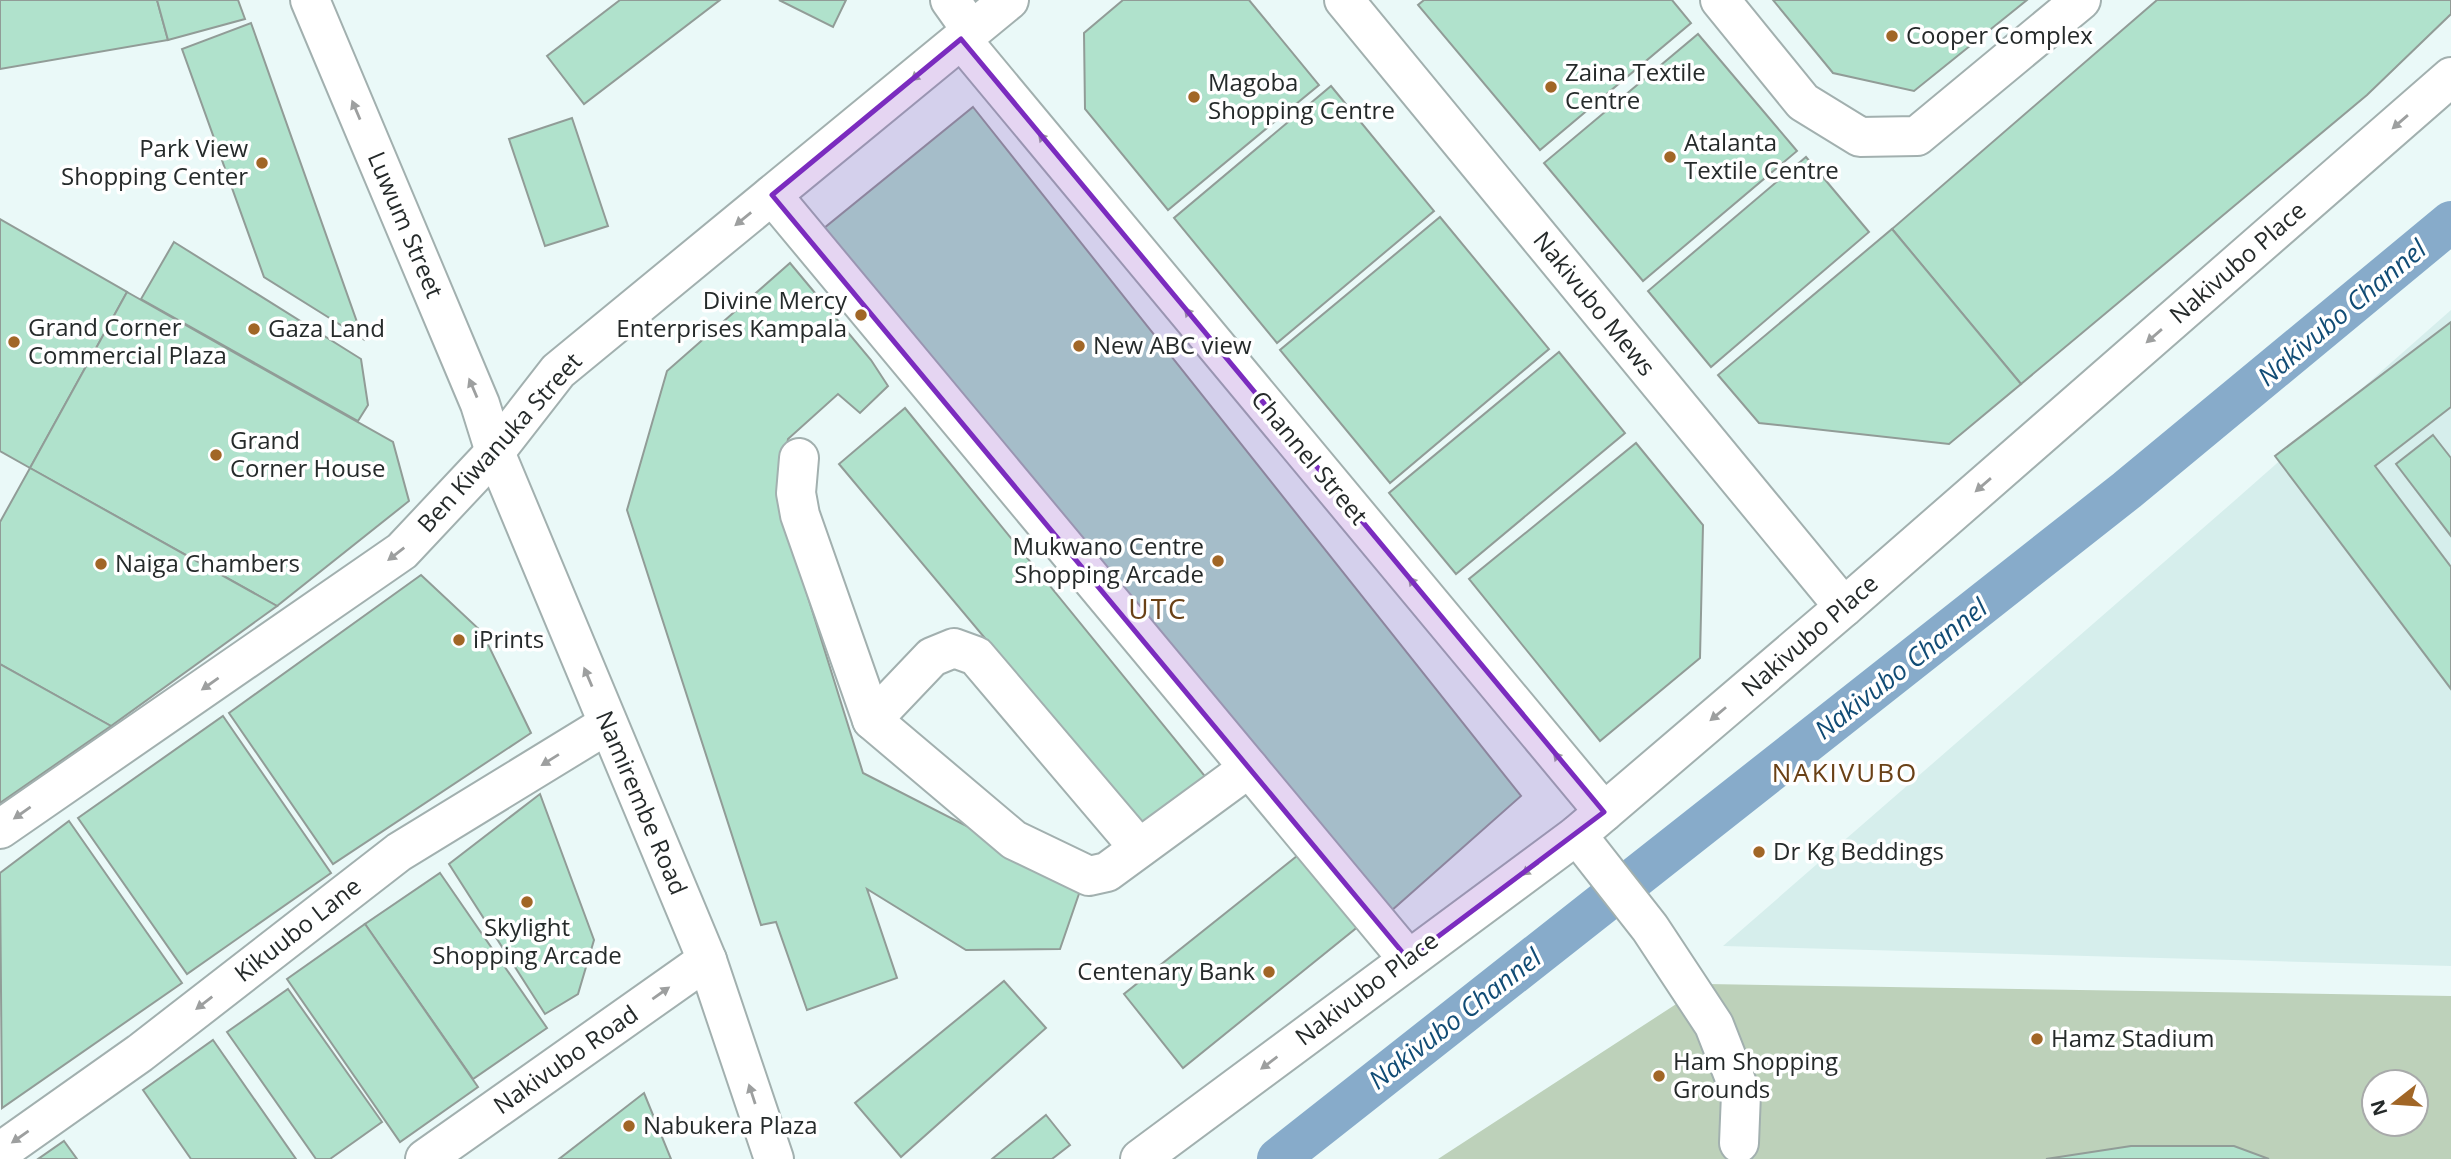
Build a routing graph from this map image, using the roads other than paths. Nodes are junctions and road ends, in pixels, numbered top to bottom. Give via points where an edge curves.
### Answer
1 (310, 0) edge
2 (950, 0) edge
3 (1009, 0) edge
4 (1344, 0) edge
5 (1720, 0) edge
6 (2081, 0) edge
7 (966, 35) junction
8 (2451, 77) edge
9 (772, 195) junction
10 (495, 452) junction
11 (799, 458) dead end
12 (1844, 607) junction
13 (872, 720) junction
14 (608, 724) junction
15 (1249, 768) junction
16 (1590, 824) junction
17 (0, 829) edge
18 (1139, 848) junction
19 (1408, 959) junction
20 (708, 960) junction
21 (1739, 1143) dead end
22 (0, 1152) edge
23 (1148, 1157) edge
24 (425, 1159) edge
25 (774, 1159) edge

10 -> 1 main road, Luwum Street via 480,404
2 - 7 main road, Channel Street
3 - 7 main road, Ben Kiwanuka Street
4 - 12 main road, Nakivubo Mews
5 - 6 main road via 1803,102 1860,136 1917,136
7 -> 9 main road, Ben Kiwanuka Street
16 -> 7 main road, Channel Street
8 -> 12 main road, Nakivubo Place
9 -> 10 main road, Ben Kiwanuka Street via 558,371
9 - 15 main road
14 -> 10 main road, Namirembe Road
10 -> 17 main road, Ben Kiwanuka Street via 402,551
11 - 13 main road via 796,493 800,515
12 -> 16 main road, Nakivubo Place
13 - 18 main road via 1014,840 1088,876 1107,872
13 - 18 main road via 932,657 954,648 976,656
14 - 20 main road, Namirembe Road
14 -> 22 main road, Kikuubo Lane via 400,852 140,1053
15 - 18 main road
15 - 19 main road
16 -> 19 main road, Nakivubo Place
16 - 21 main road, Channel Street via 1610,874 1714,1025 1741,1094
19 -> 23 main road, Nakivubo Place
24 -> 20 main road, Nakivubo Road
25 -> 20 main road, Namirembe Road

